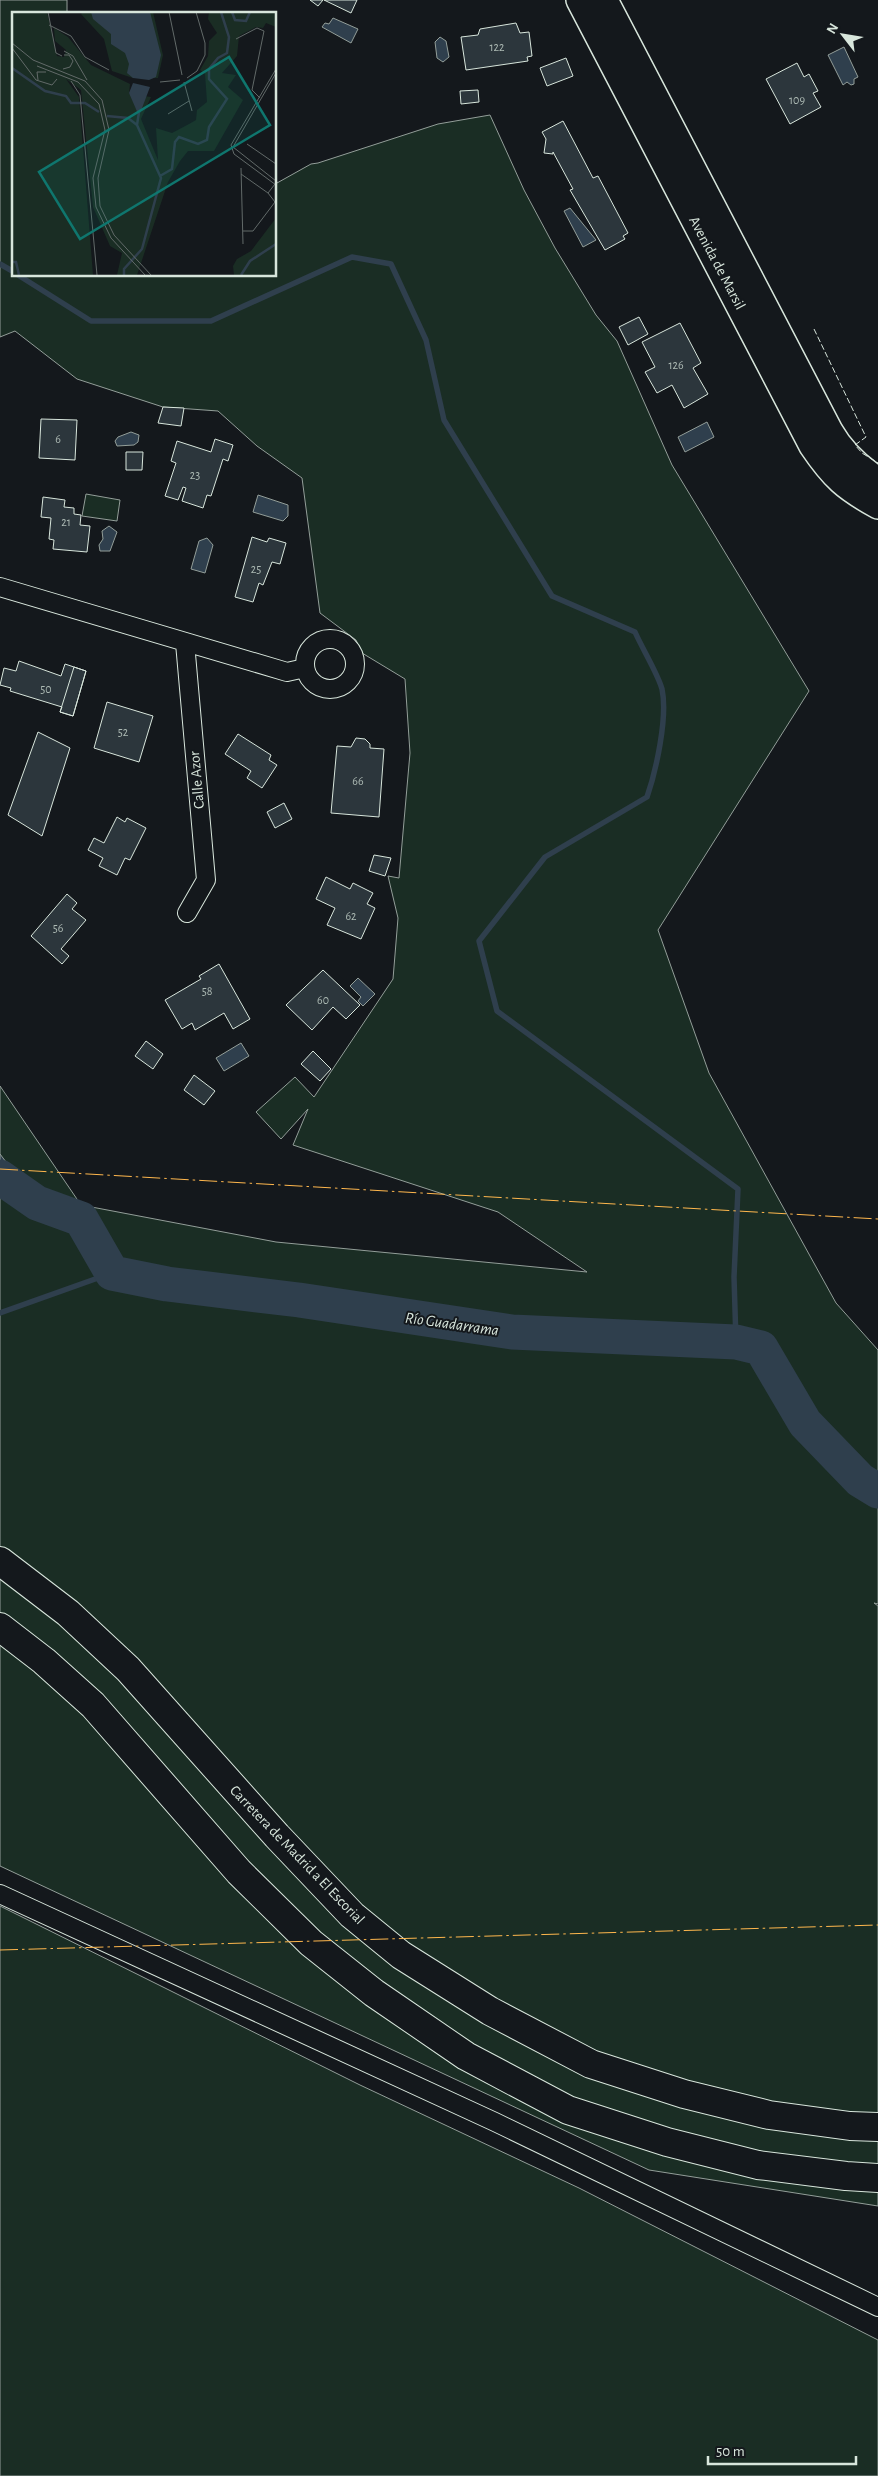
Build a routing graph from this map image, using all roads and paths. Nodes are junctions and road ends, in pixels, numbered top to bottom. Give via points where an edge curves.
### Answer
1 (579, 0) edge
2 (605, 0) edge
3 (878, 480) edge
4 (878, 506) edge
5 (0, 586) edge
6 (185, 643) junction
7 (305, 668) dead end
8 (187, 913) dead end
9 (0, 1561) edge
10 (0, 1627) edge
11 (0, 1894) edge
12 (878, 2127) edge
13 (878, 2178) edge
14 (878, 2307) edge

1 - 4 street, Avenida de Marsil via 812,446 830,472 851,491
2 - 3 street, Avenida de Marsil via 830,432 855,464
5 - 6 street
6 - 7 street via 287,672
6 - 8 street, Calle Azor via 206,880
9 - 12 highway, Carretera de Madrid a El Escorial via 68,1613 128,1669 338,1901 401,1955 490,2011 591,2064 684,2094 768,2115
10 - 13 highway via 93,1705 239,1872 311,1943 374,1993 466,2056 568,2110 667,2142 758,2165
11 - 14 street via 486,2118

